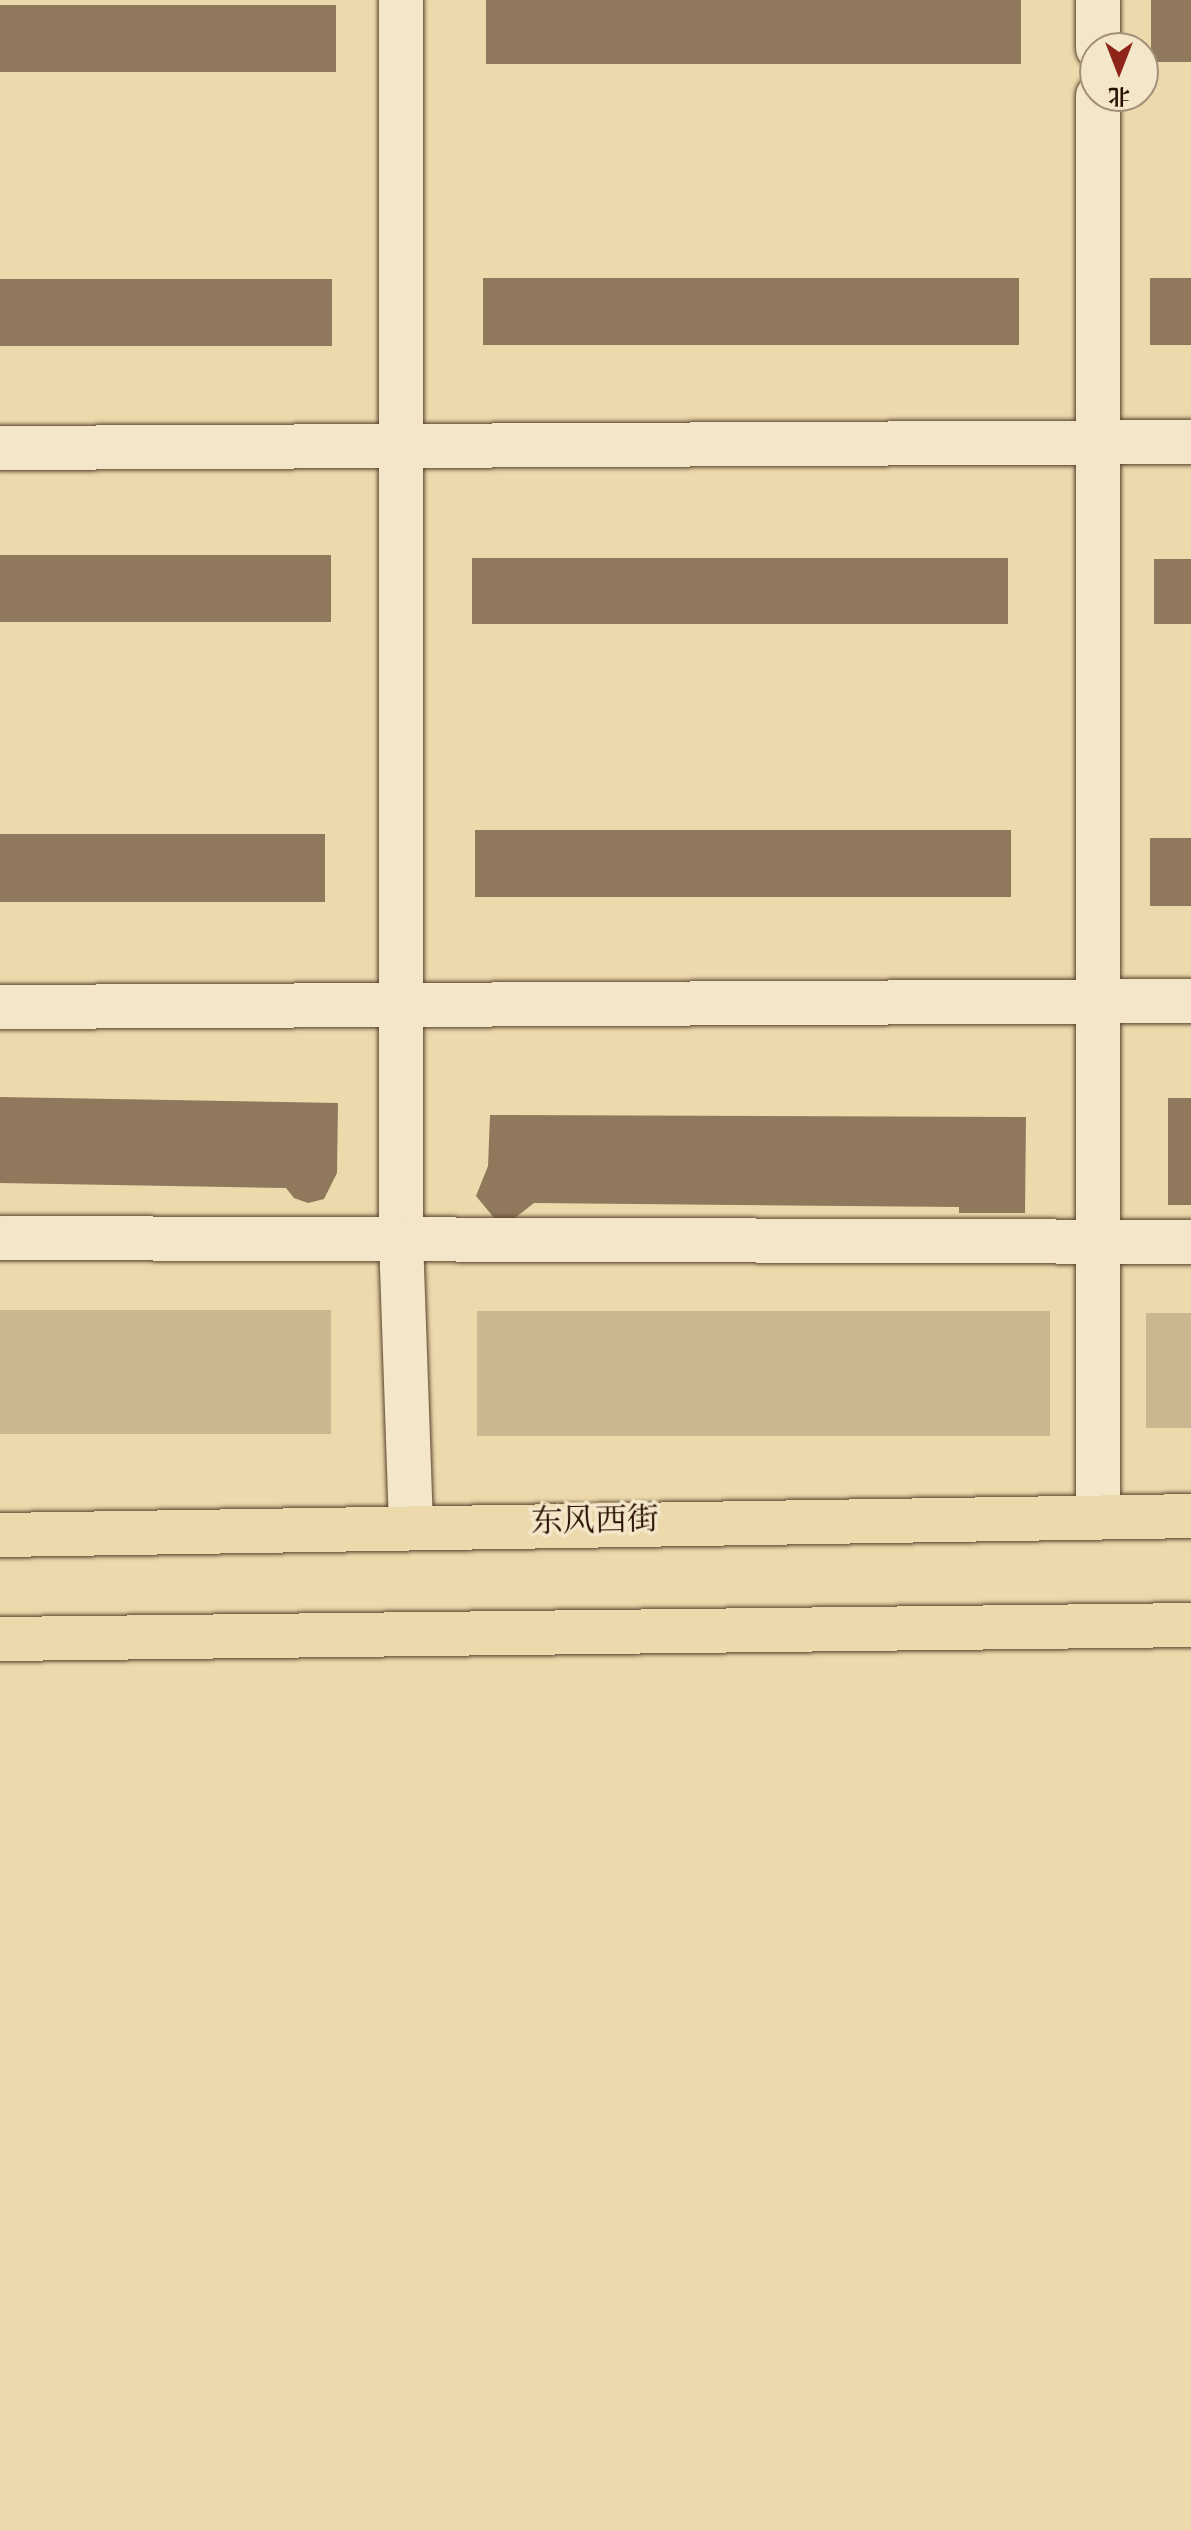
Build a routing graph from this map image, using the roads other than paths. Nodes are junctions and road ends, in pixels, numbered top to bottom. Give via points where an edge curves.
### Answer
1 (401, 0) edge
2 (1098, 0) edge
3 (1098, 32) edge
4 (1098, 112) edge
5 (1098, 442) junction
6 (1191, 442) edge
7 (401, 446) junction
8 (0, 448) edge
9 (1191, 1001) edge
10 (1098, 1002) junction
11 (401, 1005) junction
12 (0, 1007) edge
13 (0, 1238) edge
14 (401, 1239) junction
15 (1098, 1242) junction
16 (1191, 1242) edge
17 (1191, 1516) edge
18 (1098, 1517) junction
19 (411, 1526) junction
20 (0, 1535) edge
21 (1191, 1625) edge
22 (0, 1639) edge

1 - 7 lane
2 - 3 lane
4 - 5 lane
5 - 6 lane
5 - 7 lane
5 - 10 lane
7 - 8 lane
7 - 11 lane
9 - 10 lane
10 - 11 lane
10 - 15 lane
11 - 12 lane
11 - 14 lane
13 - 14 lane
14 - 15 lane
14 - 19 lane
15 - 16 lane
15 - 18 lane
17 - 18 main road, 东风西街
18 - 19 main road, 东风西街
19 - 20 main road, 东风西街
21 - 22 main road

